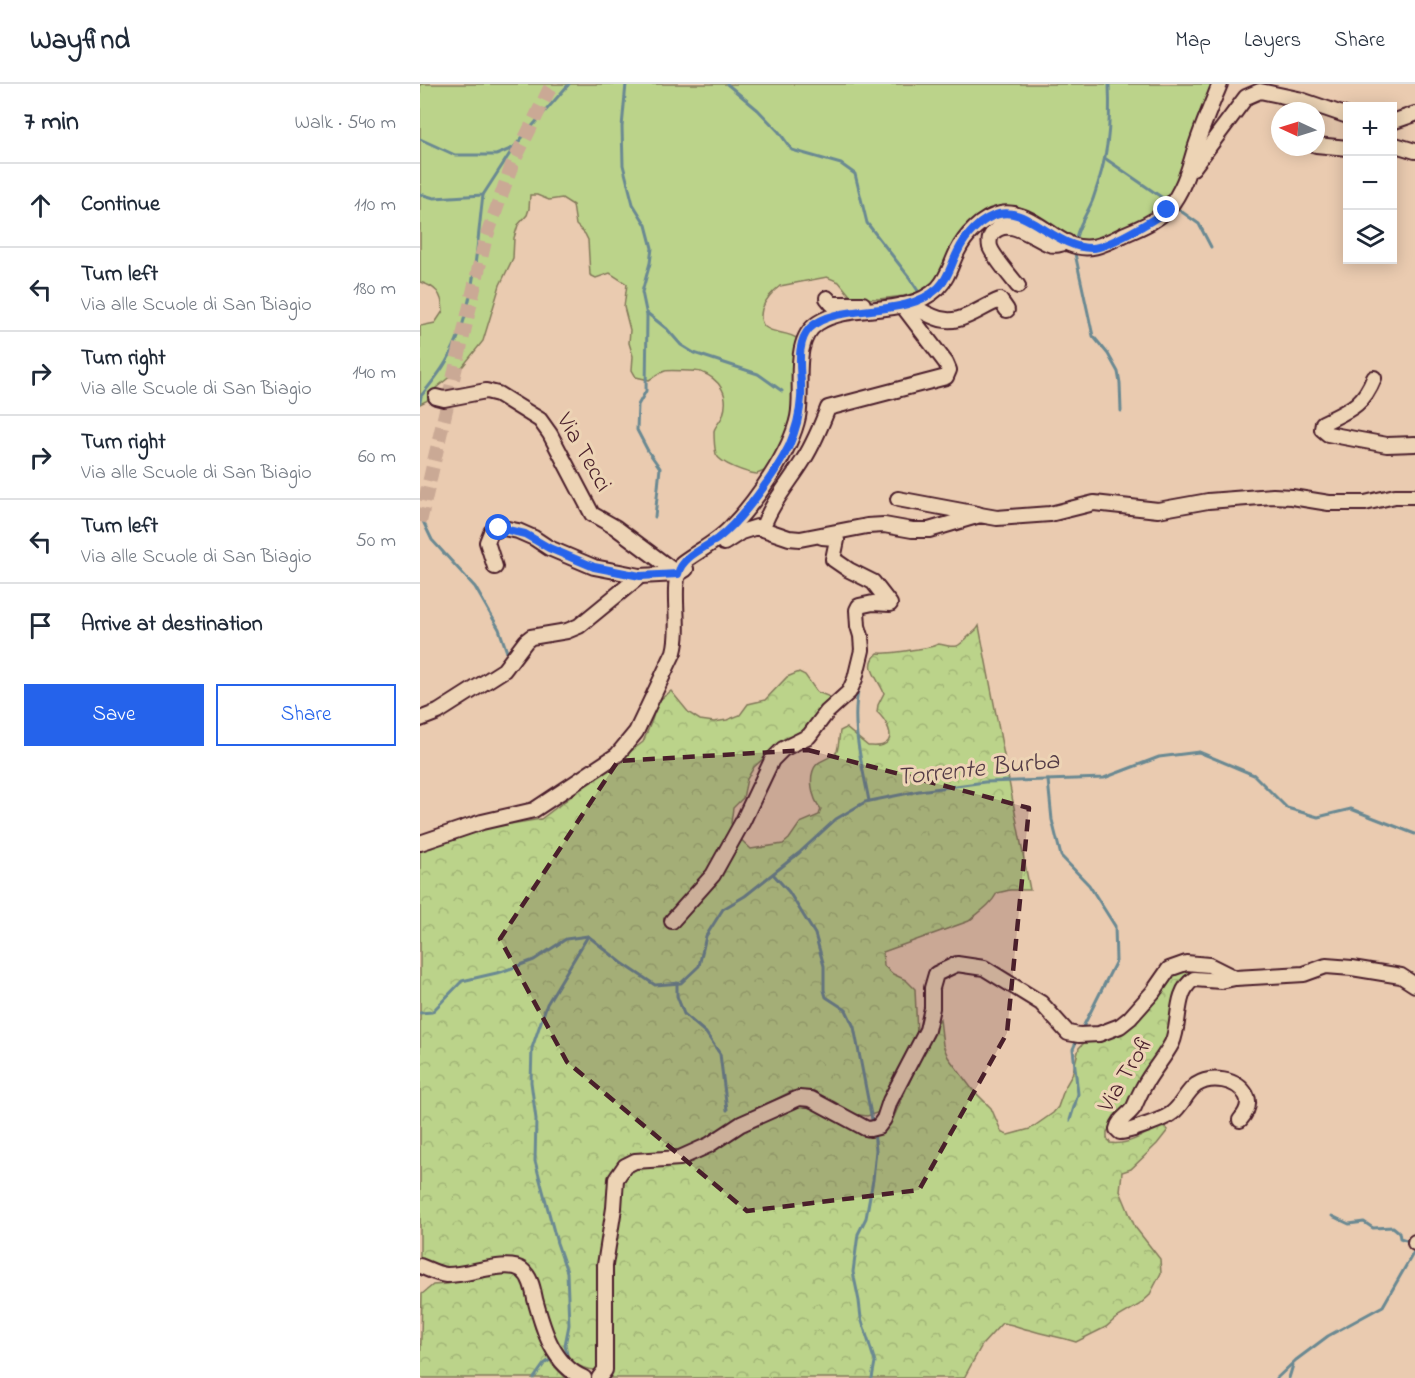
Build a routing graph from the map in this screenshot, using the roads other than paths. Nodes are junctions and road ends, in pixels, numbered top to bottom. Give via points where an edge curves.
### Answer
1 (1220, 84) edge
2 (1415, 114) edge
3 (1343, 115) edge
4 (1397, 120) edge
5 (1325, 146) edge
6 (1397, 146) edge
7 (1343, 148) edge
8 (1415, 152) edge
9 (1190, 172) junction
10 (1069, 243) junction
11 (1018, 286) dead end
12 (827, 298) dead end
13 (902, 306) junction
14 (1007, 310) dead end
15 (1374, 378) dead end
16 (436, 397) dead end
17 (1415, 444) edge
18 (1415, 496) edge
19 (898, 499) dead end
20 (980, 514) junction
21 (763, 527) junction
22 (819, 536) junction
23 (495, 567) dead end
24 (678, 574) junction
25 (640, 576) junction
26 (420, 719) edge
27 (420, 843) edge
28 (672, 921) dead end
29 (1235, 978) junction
30 (1415, 984) edge
31 (1240, 1120) dead end
32 (420, 1266) edge
33 (584, 1378) edge
34 (599, 1378) edge

1 - 9 street
2 - 4 street
3 - 9 street via 1298,99 1254,93 1246,97
5 - 7 street
6 - 8 street
9 - 10 street via 1167,210 1153,220 1098,248
10 - 11 street via 1049,244 1010,227 993,232 990,249
10 - 13 street via 1021,216 999,214 986,219 965,238 938,288
12 - 13 street via 832,304
13 - 14 street via 946,322 962,320 1000,300
13 - 21 street via 946,363 946,377 828,408 814,442 767,514
13 - 24 street via 834,316 806,333 800,351 800,409 788,447 730,529 682,563
15 - 17 street via 1367,395 1354,408 1323,423 1322,429 1329,434 1387,445
16 - 24 street, Via Tecci via 486,391 498,394 540,420 592,514
18 - 20 street via 1365,503 1274,496 1158,510 1094,503 1050,514 997,518
19 - 20 street
20 - 22 street via 929,530 884,525
21 - 22 street via 789,538
21 - 24 street via 741,532
22 - 28 street via 835,538 833,559 873,582 890,604 859,606 862,650 849,692 808,736 783,749 772,760 713,875
23 - 25 street via 488,537 503,528 534,538 594,567
24 - 25 street
24 - 27 street via 674,652 625,747 534,810
25 - 26 street via 579,626 531,637 504,670 438,712
29 - 30 street via 1304,974 1326,966 1401,976
29 - 31 street, Via Trofi via 1194,979 1189,983 1182,996 1172,1042 1117,1129 1128,1132 1172,1113 1198,1084 1214,1079 1234,1084 1245,1093 1248,1105
29 - 34 street via 1200,963 1174,966 1120,1026 1099,1034 1078,1035 1068,1033 1041,1003 994,974 957,964 946,967 936,974 927,1030 878,1127 865,1128 812,1099 799,1098 680,1158 634,1161 624,1166 616,1179 605,1265 605,1370
32 - 33 street via 443,1275 504,1266 524,1271 531,1282 547,1338 574,1374

